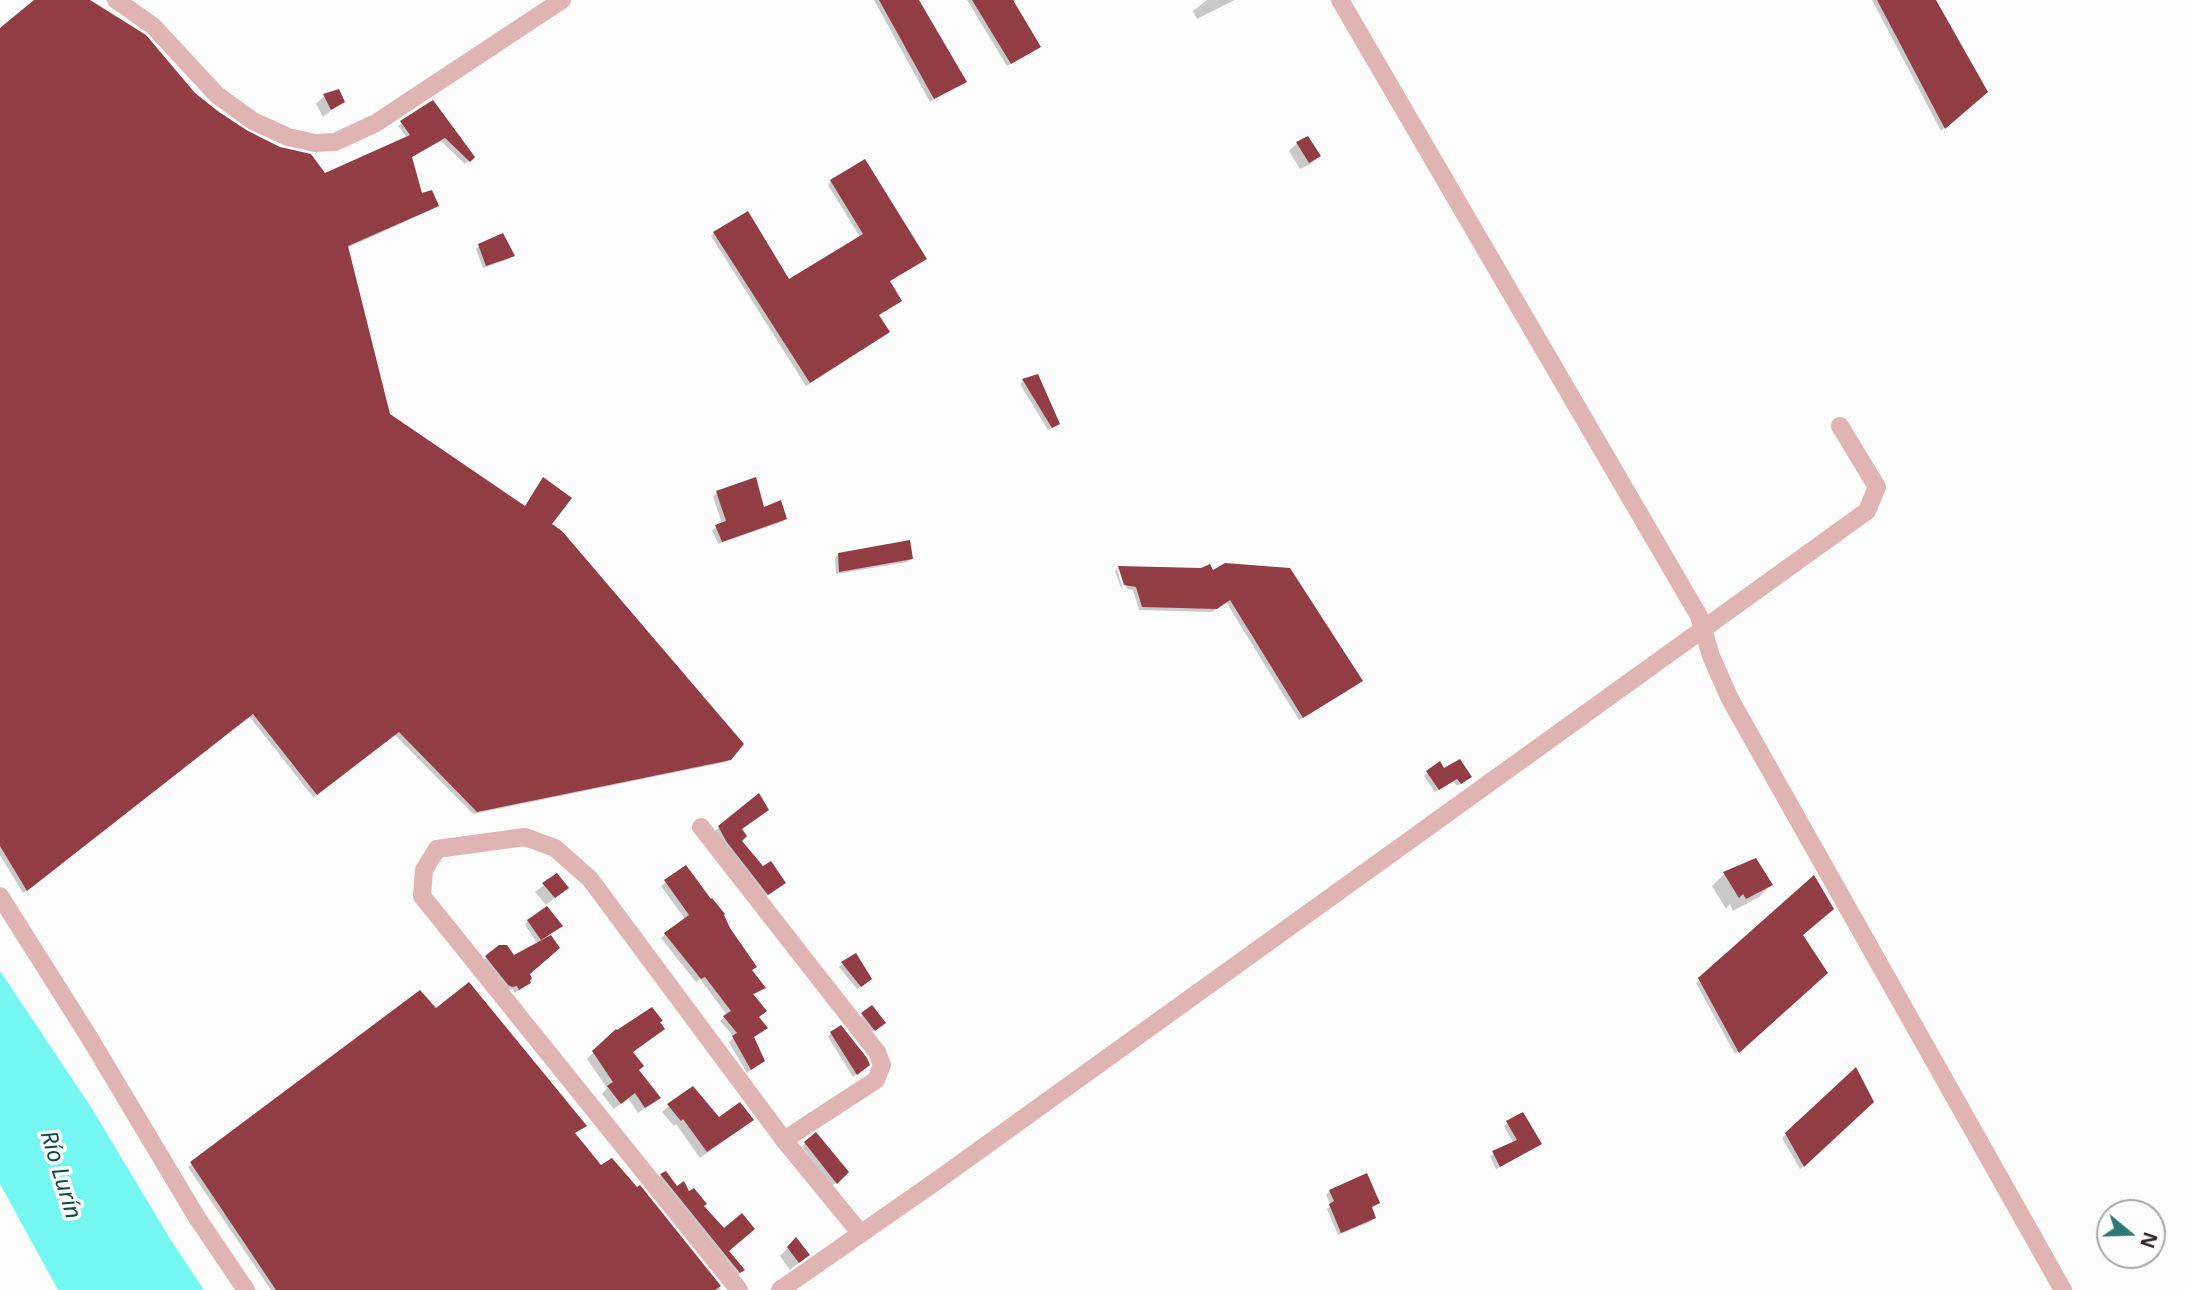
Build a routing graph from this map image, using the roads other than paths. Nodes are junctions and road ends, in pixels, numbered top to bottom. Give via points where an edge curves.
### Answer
1 (116, 0) edge
2 (562, 0) edge
3 (1340, 0) edge
4 (1840, 426) dead end
5 (1704, 628) junction
6 (701, 827) dead end
7 (0, 896) edge
8 (784, 1140) junction
9 (861, 1234) junction
10 (246, 1290) edge
11 (739, 1290) edge
12 (780, 1290) edge
13 (2063, 1290) edge

1 - 2 street via 153,26 216,95 253,121 315,143 335,142 376,123
3 - 5 street
4 - 5 street via 1877,488 1867,511
5 - 9 street
5 - 13 street via 1730,699
6 - 8 street via 877,1052 882,1065 876,1080
7 - 10 street
8 - 9 street
8 - 11 street via 590,879 555,848 525,837 437,849 424,870 422,897
9 - 12 street

